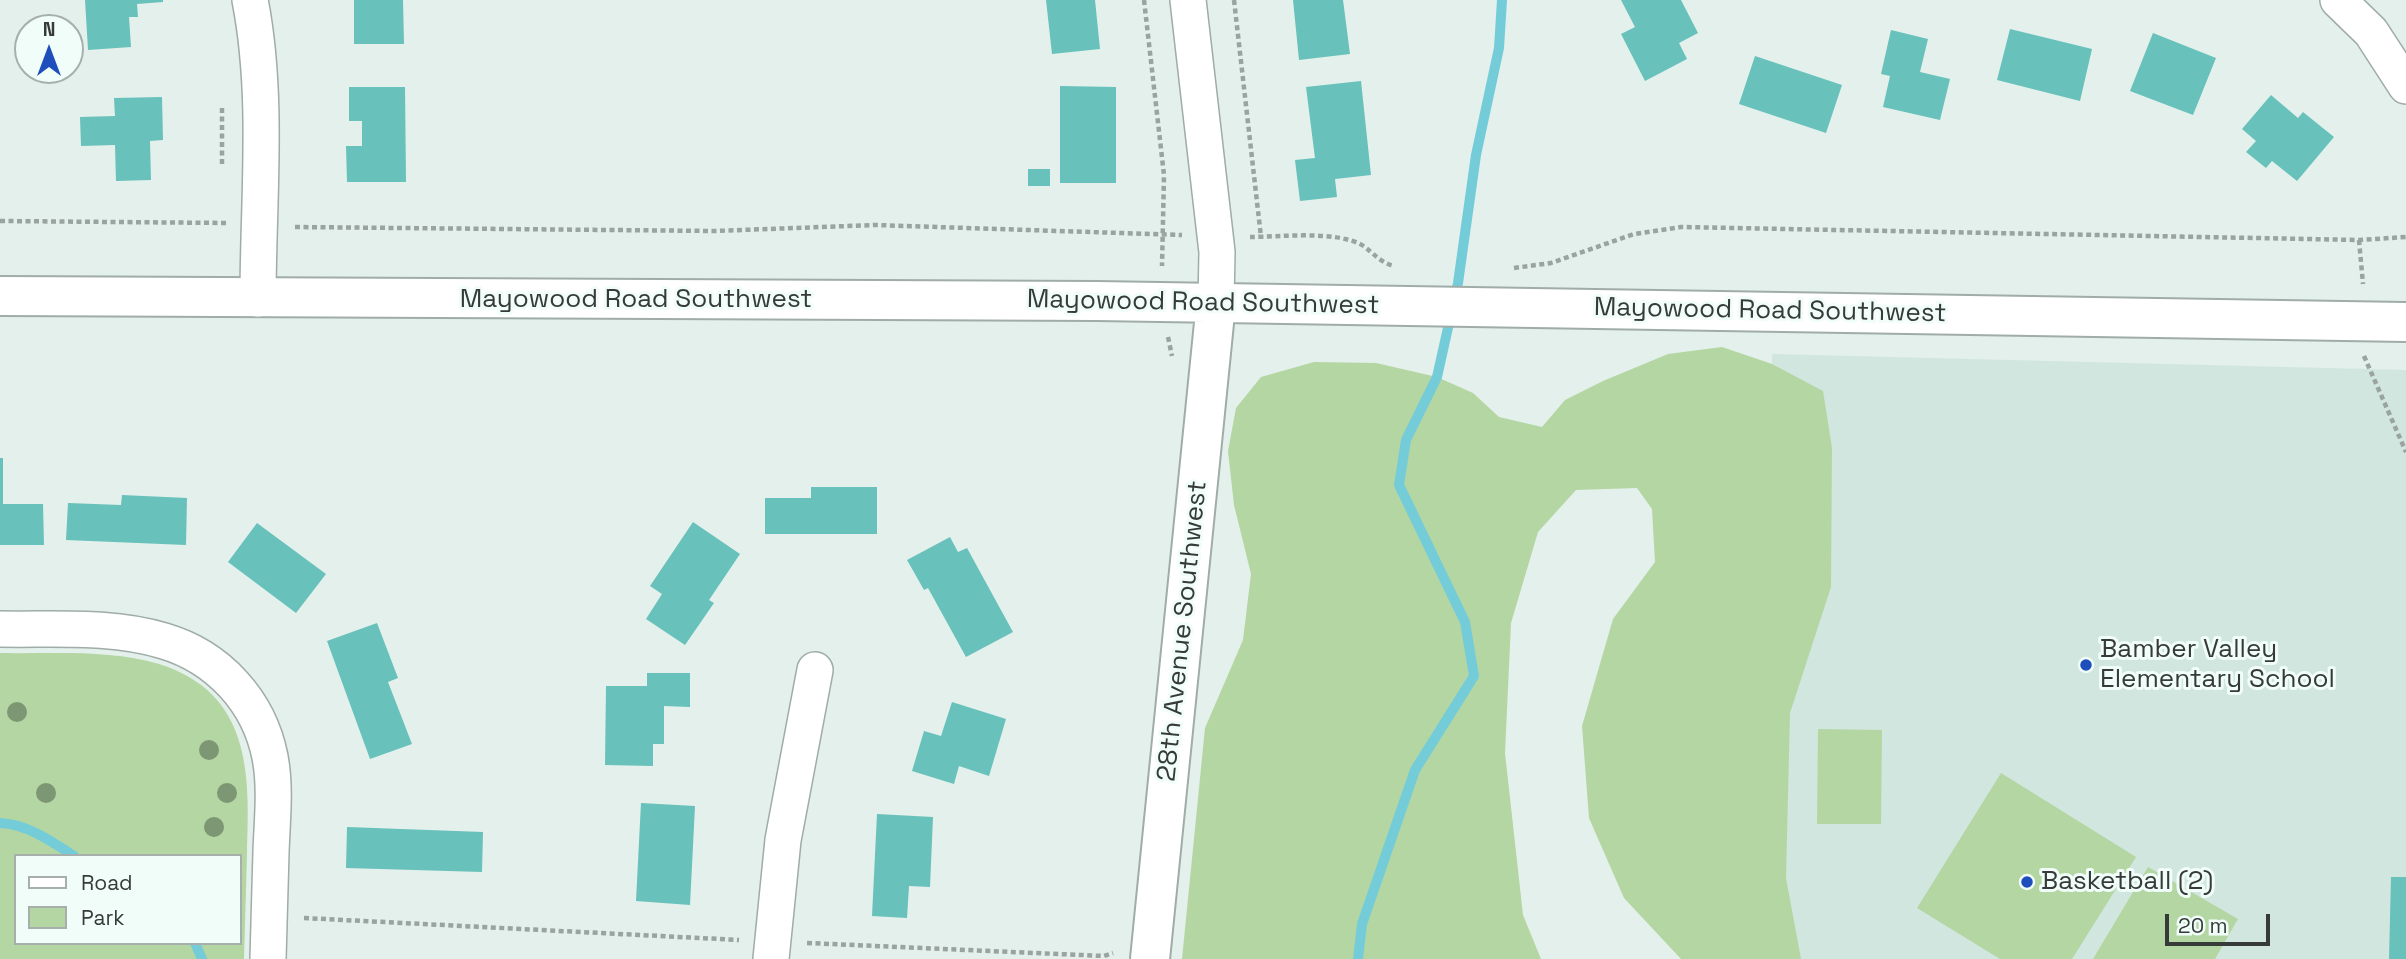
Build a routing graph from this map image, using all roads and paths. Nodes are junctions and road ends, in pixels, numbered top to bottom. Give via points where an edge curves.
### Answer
1 (250, 0) edge
2 (1144, 0) edge
3 (1188, 0) edge
4 (1234, 0) edge
5 (2338, 0) edge
6 (2406, 86) edge
7 (222, 99) dead end
8 (222, 168) dead end
9 (222, 209) dead end
10 (0, 221) edge
11 (296, 227) dead end
12 (2406, 237) edge
13 (1399, 267) dead end
14 (1518, 267) dead end
15 (0, 296) edge
16 (258, 299) junction
17 (1216, 303) junction
18 (2406, 322) edge
19 (2364, 360) dead end
20 (2406, 452) edge
21 (0, 629) edge
22 (815, 670) dead end
23 (303, 918) dead end
24 (771, 950) edge
25 (270, 959) edge
26 (1104, 959) edge
27 (1150, 959) edge

1 - 16 street via 260,109
2 - 11 path via 1164,175 1162,233 875,225 715,231
3 - 17 street via 1217,252
4 - 13 path via 1261,237 1327,237 1361,245 1381,263
5 - 6 street via 2371,32
7 - 8 path
9 - 10 path via 222,223
12 - 14 path via 2359,240 1681,227 1634,234 1551,263
15 - 16 street, Mayowood Road Southwest
16 - 17 street, Mayowood Road Southwest
17 - 18 street, Mayowood Road Southwest
17 - 27 street, 28th Avenue Southwest
19 - 20 path
21 - 25 street via 104,631 164,640 213,664 236,686 263,733 274,787
22 - 24 street via 783,840
23 - 24 path
24 - 26 path

